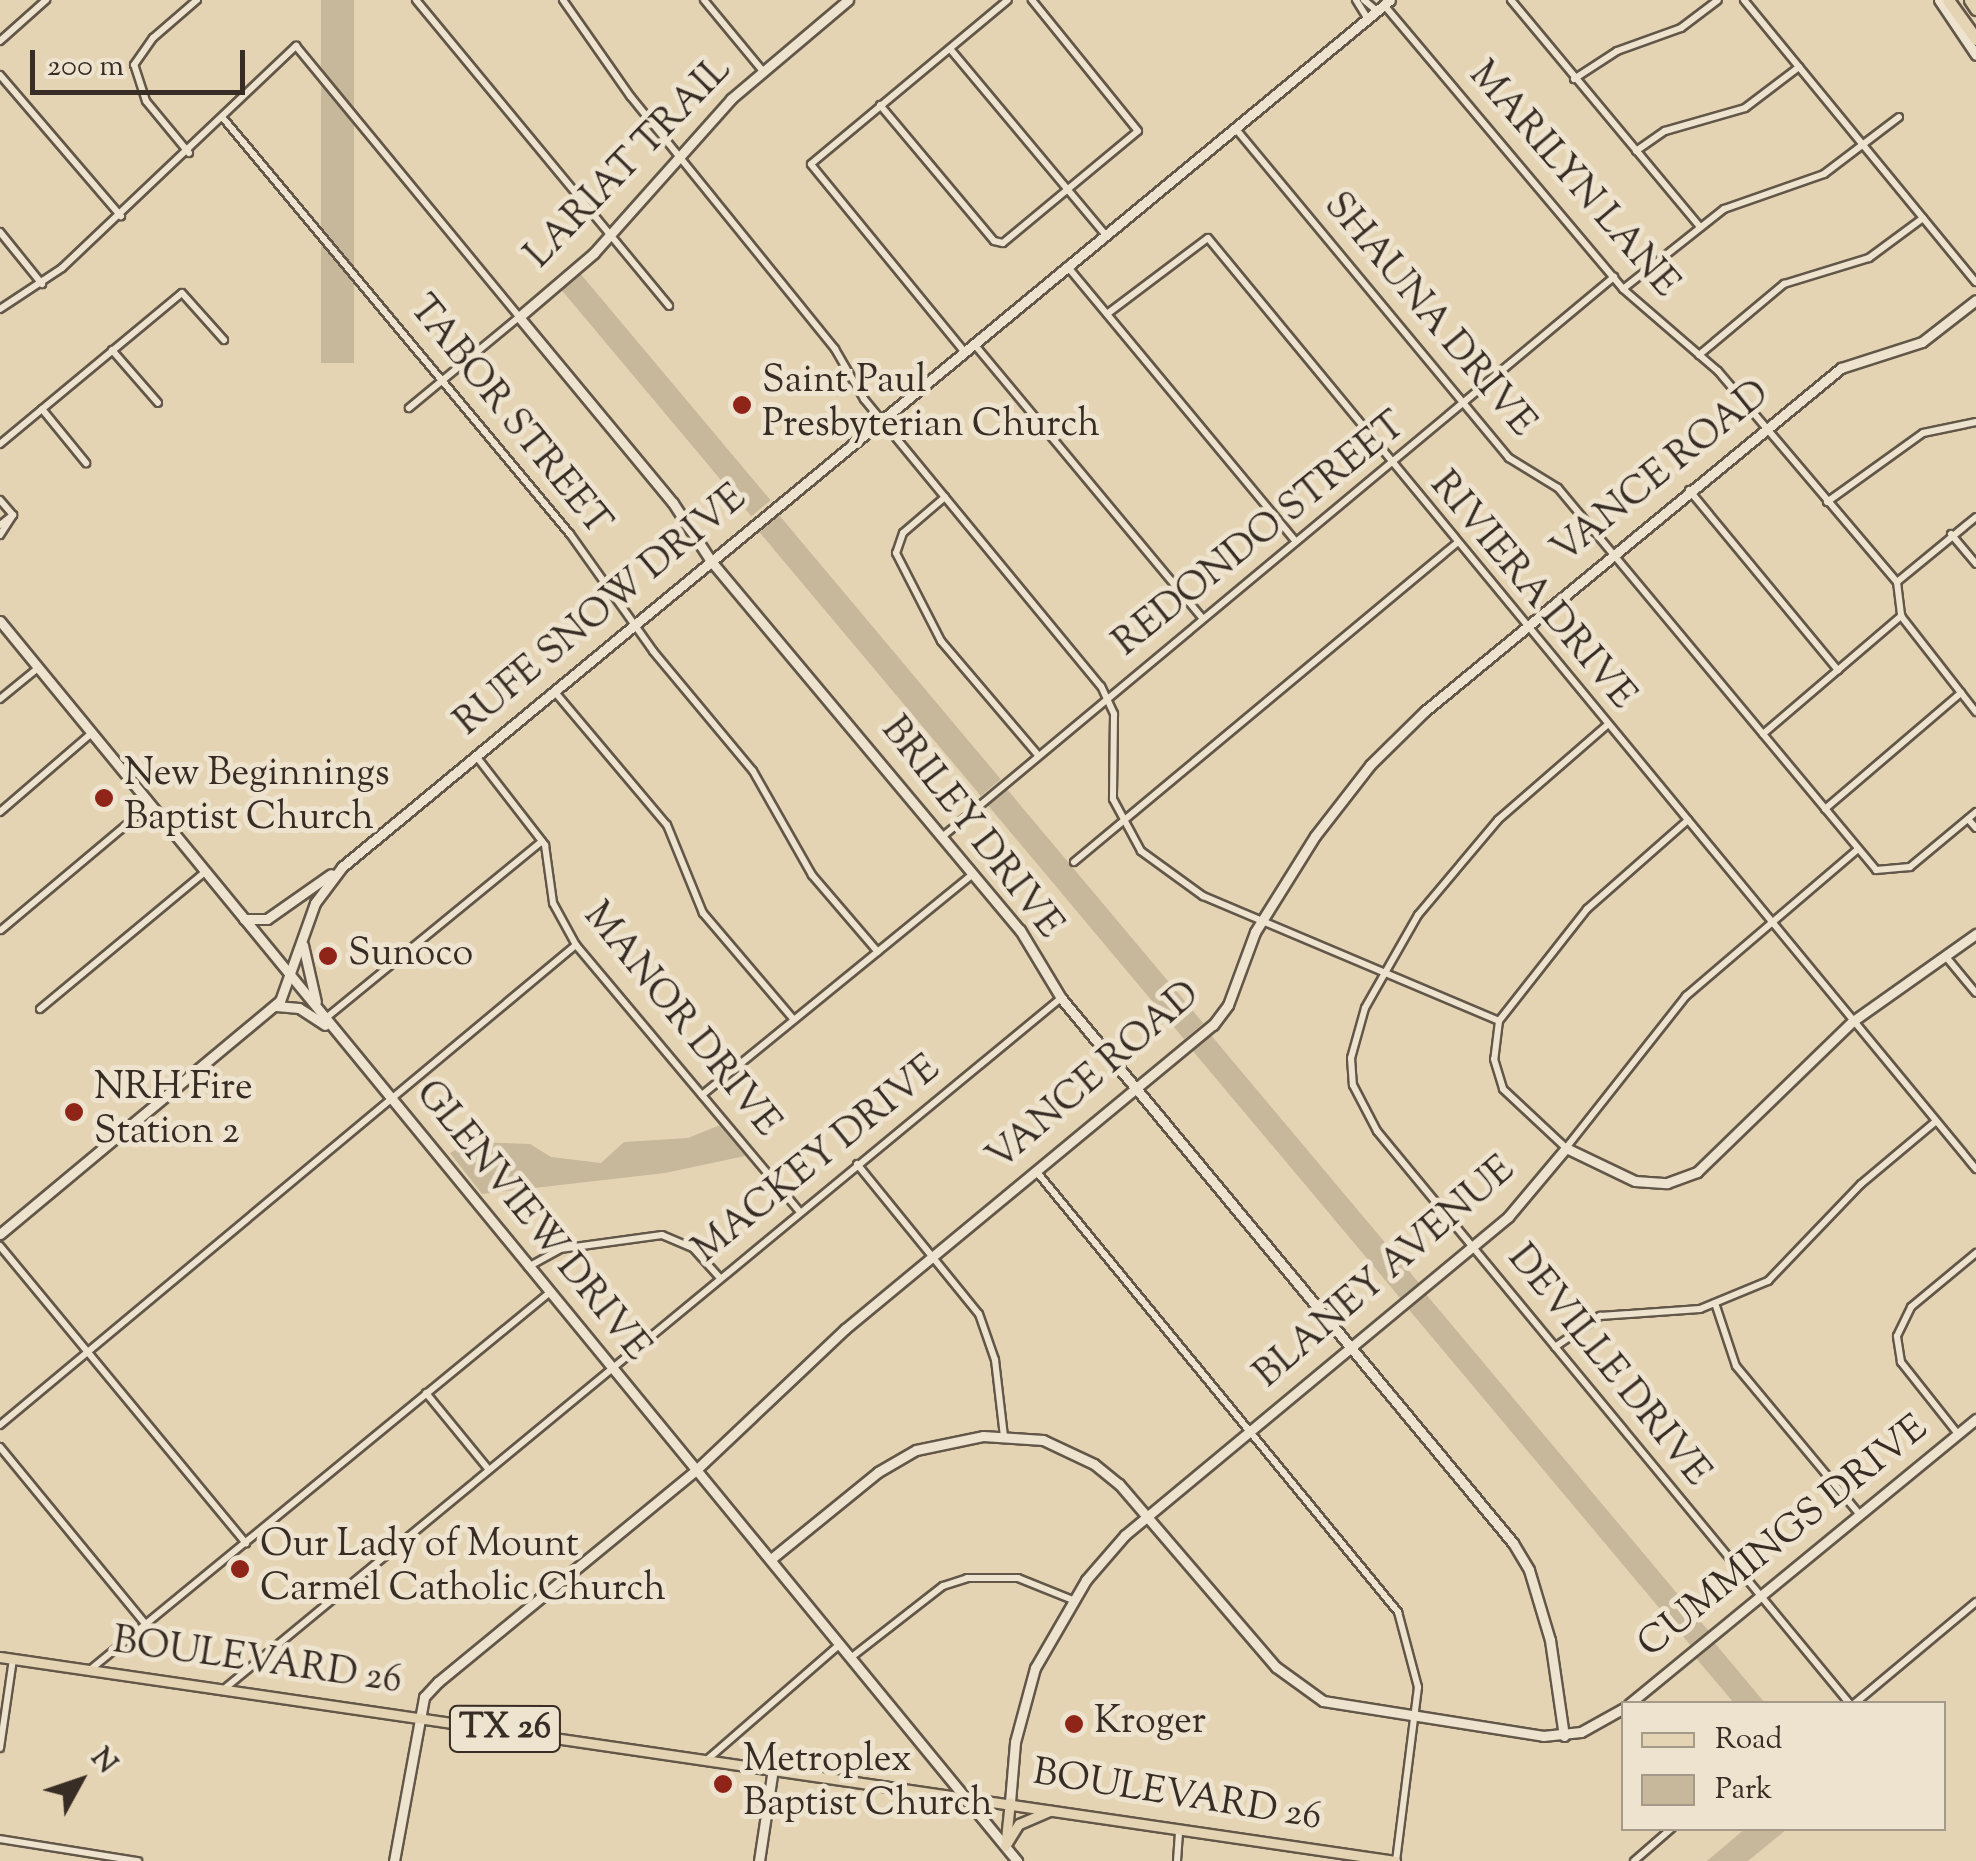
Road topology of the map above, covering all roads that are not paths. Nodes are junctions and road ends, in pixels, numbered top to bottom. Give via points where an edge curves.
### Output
1 (46, 0) edge
2 (197, 0) edge
3 (416, 0) edge
4 (564, 0) edge
5 (704, 0) edge
6 (1008, 0) edge
7 (1032, 0) edge
8 (1356, 0) edge
9 (1364, 0) edge
10 (1510, 0) edge
11 (1718, 0) edge
12 (1744, 0) edge
13 (1939, 0) edge
14 (1948, 0) edge
15 (1970, 0) edge
16 (845, 1) edge
17 (1380, 9) edge
18 (1976, 9) edge
19 (1976, 39) edge
20 (0, 41) edge
21 (951, 50) junction
22 (1976, 55) edge
23 (1799, 67) junction
24 (762, 70) junction
25 (0, 75) edge
26 (1574, 79) junction
27 (880, 104) junction
28 (1899, 117) dead end
29 (223, 118) junction
30 (1235, 128) junction
31 (1863, 145) junction
32 (1636, 151) junction
33 (189, 153) junction
34 (678, 157) junction
35 (1069, 191) junction
36 (120, 216) junction
37 (1923, 218) junction
38 (1700, 227) junction
39 (0, 232) edge
40 (1106, 234) junction
41 (610, 235) junction
42 (1066, 265) junction
43 (1614, 277) junction
44 (1976, 282) edge
45 (42, 284) junction
46 (1624, 289) junction
47 (1976, 300) edge
48 (669, 306) dead end
49 (0, 309) edge
50 (1107, 314) junction
51 (519, 318) junction
52 (224, 340) dead end
53 (973, 343) junction
54 (112, 350) junction
55 (964, 350) junction
56 (1699, 355) junction
57 (444, 379) junction
58 (158, 403) dead end
59 (1465, 403) junction
60 (409, 408) dead end
61 (42, 410) junction
62 (880, 420) junction
63 (1976, 422) edge
64 (1764, 427) junction
65 (0, 444) edge
66 (86, 463) dead end
67 (1389, 466) junction
68 (1688, 489) junction
69 (945, 497) junction
70 (0, 500) edge
71 (1826, 502) junction
72 (13, 515) junction
73 (1976, 518) edge
74 (0, 525) edge
75 (1952, 534) junction
76 (0, 536) edge
77 (1295, 541) junction
78 (1457, 543) junction
79 (1613, 552) junction
80 (711, 561) junction
81 (1976, 564) edge
82 (1897, 582) junction
83 (1901, 616) junction
84 (1202, 618) junction
85 (0, 620) edge
86 (634, 626) junction
87 (1526, 626) junction
88 (38, 667) junction
89 (1838, 670) junction
90 (554, 690) junction
91 (1961, 693) junction
92 (1108, 697) junction
93 (0, 699) edge
94 (1976, 712) edge
95 (1606, 726) junction
96 (92, 733) junction
97 (1763, 734) junction
98 (1038, 755) junction
99 (476, 756) junction
100 (150, 805) junction
101 (1825, 809) junction
102 (0, 812) edge
103 (1976, 812) edge
104 (1120, 819) junction
105 (1968, 819) junction
106 (1688, 820) junction
107 (1976, 828) edge
108 (942, 836) junction
109 (542, 840) junction
110 (1858, 849) junction
111 (1074, 862) dead end
112 (342, 867) junction
113 (206, 872) junction
114 (973, 874) junction
115 (244, 919) junction
116 (1261, 921) junction
117 (1772, 924) junction
118 (1, 930) edge
119 (1976, 934) edge
120 (302, 943) junction
121 (576, 944) junction
122 (878, 952) junction
123 (1947, 958) junction
124 (1382, 972) junction
125 (292, 978) junction
126 (1976, 993) edge
127 (1061, 998) junction
128 (273, 1007) junction
129 (40, 1009) dead end
130 (318, 1010) junction
131 (326, 1019) junction
132 (794, 1020) junction
133 (1500, 1021) junction
134 (1854, 1021) junction
135 (338, 1035) junction
136 (1137, 1088) junction
137 (702, 1095) junction
138 (391, 1100) junction
139 (1936, 1121) junction
140 (1566, 1148) junction
141 (857, 1164) junction
142 (1976, 1170) edge
143 (1036, 1171) junction
144 (799, 1211) junction
145 (0, 1234) edge
146 (0, 1246) edge
147 (1472, 1246) junction
148 (1976, 1253) edge
149 (934, 1256) junction
150 (528, 1268) junction
151 (719, 1277) junction
152 (549, 1293) junction
153 (1714, 1303) junction
154 (1352, 1346) junction
155 (1555, 1346) junction
156 (88, 1351) junction
157 (612, 1368) junction
158 (426, 1393) junction
159 (1976, 1419) edge
160 (0, 1425) edge
161 (1252, 1429) junction
162 (1958, 1434) junction
163 (1004, 1436) junction
164 (0, 1447) edge
165 (489, 1470) junction
166 (696, 1470) junction
167 (1860, 1514) junction
168 (1148, 1515) junction
169 (246, 1543) junction
170 (771, 1559) junction
171 (1761, 1597) junction
172 (1073, 1600) junction
173 (1976, 1602) edge
174 (146, 1624) junction
175 (842, 1643) junction
176 (853, 1656) junction
177 (0, 1657) edge
178 (13, 1658) junction
179 (90, 1670) junction
180 (224, 1689) junction
181 (1632, 1701) edge
182 (1849, 1701) edge
183 (1856, 1701) edge
184 (1621, 1708) edge
185 (419, 1717) junction
186 (1416, 1720) junction
187 (1564, 1736) junction
188 (0, 1748) edge
189 (709, 1758) junction
190 (773, 1768) junction
191 (966, 1796) junction
192 (1010, 1802) junction
193 (1050, 1811) junction
194 (1179, 1828) junction
195 (1669, 1831) edge
196 (0, 1839) edge
197 (1004, 1846) junction
198 (138, 1861) edge
199 (394, 1861) edge
200 (759, 1861) edge
201 (1017, 1861) edge
202 (1177, 1861) edge
203 (1395, 1861) edge
204 (1634, 1861) edge

1 - 20 street
2 - 33 street via 153,38 134,65 146,100
3 - 41 street
4 - 34 street
5 - 24 street
6 - 21 street
7 - 35 street via 1137,135
8 - 17 street
9 - 17 street
10 - 26 street
11 - 26 street via 1681,28 1617,52
12 - 23 street
13 - 22 street
14 - 19 highway
15 - 18 highway
16 - 24 street, LARIAT TRAIL
17 - 30 street, RUFE SNOW DRIVE
17 - 43 street, MARILYN LANE
21 - 27 street
21 - 35 street
23 - 31 street
23 - 32 street via 1744,108 1674,127
24 - 34 street, LARIAT TRAIL
25 - 36 street
26 - 32 street
27 - 35 street via 999,244
27 - 55 street via 811,164
28 - 31 street
29 - 33 street
29 - 51 street, BRILEY DRIVE via 291,48
29 - 57 street, TABOR STREET
30 - 40 street, RUFE SNOW DRIVE
30 - 59 street, SHAUNA DRIVE
31 - 37 street
31 - 38 street via 1824,174 1724,209
32 - 38 street
33 - 36 street
34 - 41 street, LARIAT TRAIL
34 - 62 street via 835,348
35 - 40 street
36 - 45 street
37 - 44 street
37 - 56 street via 1869,258 1784,284
38 - 46 street
39 - 45 street
40 - 42 street, RUFE SNOW DRIVE
41 - 48 street
41 - 51 street, LARIAT TRAIL
42 - 50 street
42 - 53 street, RUFE SNOW DRIVE
43 - 46 street, MARILYN LANE
43 - 59 street, REDONDO STREET
45 - 49 street
46 - 56 street, MARILYN LANE
47 - 64 street, VANCE ROAD via 1922,342 1841,368
50 - 67 street, RIVIERA DRIVE via 1208,238
50 - 77 street
51 - 57 street, LARIAT TRAIL
51 - 80 street, BRILEY DRIVE via 673,503
52 - 54 street via 182,293
53 - 55 street, RUFE SNOW DRIVE
53 - 84 street
54 - 58 street
54 - 61 street
55 - 62 street, RUFE SNOW DRIVE
56 - 64 street, MARILYN LANE
57 - 60 street, LARIAT TRAIL
57 - 86 street, TABOR STREET via 570,534
59 - 67 street, REDONDO STREET
59 - 79 street, SHAUNA DRIVE via 1509,458 1558,488
61 - 65 street
61 - 66 street
62 - 69 street
62 - 80 street, RUFE SNOW DRIVE
63 - 71 street via 1923,433
64 - 68 street, VANCE ROAD
64 - 71 street, MARILYN LANE
67 - 77 street, REDONDO STREET
67 - 78 street, RIVIERA DRIVE
68 - 79 street, VANCE ROAD
68 - 89 street
69 - 92 street
69 - 98 street via 903,533 896,553 941,642
70 - 72 street
71 - 82 street, MARILYN LANE
72 - 74 street
72 - 76 street
73 - 75 street
75 - 81 street
75 - 82 street
77 - 84 street, REDONDO STREET
78 - 87 street, RIVIERA DRIVE
78 - 104 street
79 - 87 street, VANCE ROAD
79 - 97 street, SHAUNA DRIVE
80 - 86 street, RUFE SNOW DRIVE
80 - 108 street, BRILEY DRIVE
82 - 83 street
83 - 89 street
83 - 91 street
84 - 92 street, REDONDO STREET
85 - 88 street, GLENVIEW DRIVE
86 - 90 street, RUFE SNOW DRIVE
86 - 122 street, TABOR STREET via 753,771 812,875
87 - 95 street, RIVIERA DRIVE
87 - 116 street, VANCE ROAD via 1370,765
88 - 93 street
88 - 96 street, GLENVIEW DRIVE
89 - 97 street
90 - 99 street, RUFE SNOW DRIVE
90 - 132 street via 667,825 703,913
91 - 94 street
91 - 101 street
92 - 98 street, REDONDO STREET
92 - 104 street
95 - 106 street, RIVIERA DRIVE
95 - 124 street, DEVILLE DRIVE via 1479,840
96 - 100 street, GLENVIEW DRIVE
96 - 102 street
97 - 101 street, SHAUNA DRIVE
98 - 108 street, REDONDO STREET
99 - 109 street, MANOR DRIVE
99 - 112 street, RUFE SNOW DRIVE
100 - 113 street, GLENVIEW DRIVE
100 - 118 street
101 - 110 street, SHAUNA DRIVE
103 - 105 street
104 - 111 street
104 - 116 street via 1167,875
105 - 107 street
105 - 110 street via 1910,866 1876,870
106 - 117 street, RIVIERA DRIVE
106 - 133 street via 1578,918
108 - 114 street, BRILEY DRIVE
109 - 121 street, MANOR DRIVE via 553,902
109 - 131 street
110 - 117 street, BLANEY AVENUE
112 - 115 street via 266,918
112 - 120 street, RUFE SNOW DRIVE via 315,902
113 - 115 street, GLENVIEW DRIVE
113 - 129 street
114 - 122 street
114 - 127 street, BRILEY DRIVE via 1020,930
115 - 125 street, GLENVIEW DRIVE
116 - 124 street
116 - 136 street, VANCE ROAD via 1222,1015
117 - 134 street, RIVIERA DRIVE
117 - 140 street, BLANEY AVENUE via 1663,1022
119 - 123 street
120 - 125 street, RUFE SNOW DRIVE
120 - 130 street
121 - 137 street, MANOR DRIVE
121 - 138 street
122 - 132 street
123 - 126 street
123 - 134 street
124 - 133 street
124 - 147 street, DEVILLE DRIVE via 1355,1040 1353,1086 1377,1131
125 - 128 street, RUFE SNOW DRIVE
125 - 130 street, GLENVIEW DRIVE
127 - 136 street, BRILEY DRIVE
127 - 141 street, MACKEY DRIVE
128 - 135 street via 299,1008
128 - 145 street, RUFE SNOW DRIVE
130 - 131 street, GLENVIEW DRIVE
131 - 135 street, GLENVIEW DRIVE
132 - 137 street
133 - 140 street via 1494,1059 1502,1089
134 - 139 street, RIVIERA DRIVE
134 - 140 street via 1697,1172 1667,1183 1635,1181
135 - 138 street, GLENVIEW DRIVE
136 - 143 street, VANCE ROAD
136 - 154 street, BRILEY DRIVE
137 - 144 street, MANOR DRIVE
138 - 150 street, GLENVIEW DRIVE
138 - 156 street
139 - 142 street, RIVIERA DRIVE
139 - 153 street via 1861,1184 1768,1281
140 - 147 street, BLANEY AVENUE via 1525,1200
141 - 144 street, MACKEY DRIVE
141 - 149 street
143 - 149 street, VANCE ROAD
143 - 161 street
144 - 151 street, MACKEY DRIVE
146 - 156 street
147 - 154 street, BLANEY AVENUE
147 - 155 street, DEVILLE DRIVE
148 - 162 street via 1912,1307 1896,1336 1901,1362
149 - 163 street via 986,1331
149 - 166 street, VANCE ROAD via 809,1360
150 - 151 street via 560,1249 662,1235 693,1248
150 - 152 street, GLENVIEW DRIVE
151 - 157 street, MACKEY DRIVE
152 - 157 street, GLENVIEW DRIVE
152 - 158 street
153 - 155 street via 1671,1314 1600,1316
153 - 167 street via 1736,1366
154 - 161 street, BLANEY AVENUE
154 - 187 street, BRILEY DRIVE via 1522,1556 1550,1640
155 - 171 street, DEVILLE DRIVE
156 - 160 street
156 - 169 street
157 - 165 street, MACKEY DRIVE
157 - 166 street, GLENVIEW DRIVE
158 - 165 street
158 - 169 street
159 - 162 street, CUMMINGS DRIVE
161 - 168 street, BLANEY AVENUE
161 - 186 street via 1398,1612 1414,1658
162 - 167 street, CUMMINGS DRIVE
163 - 168 street via 1068,1449 1119,1484
163 - 170 street via 960,1438 898,1459
164 - 174 street
165 - 180 street, MACKEY DRIVE
166 - 170 street, GLENVIEW DRIVE
166 - 185 street, VANCE ROAD via 438,1682
167 - 171 street, CUMMINGS DRIVE
168 - 172 street, BLANEY AVENUE via 1100,1561
168 - 186 street via 1297,1686 1332,1705
169 - 174 street
170 - 175 street, GLENVIEW DRIVE
171 - 181 street, CUMMINGS DRIVE
171 - 182 street, DEVILLE DRIVE
172 - 176 street via 1018,1578 967,1578 943,1586
172 - 192 street, BLANEY AVENUE via 1031,1679 1015,1742
173 - 183 street
174 - 179 street
175 - 176 street, GLENVIEW DRIVE
175 - 189 street
176 - 191 street, GLENVIEW DRIVE
177 - 178 main road, BOULEVARD 26 / TX 26
178 - 179 main road, BOULEVARD 26 / TX 26
178 - 188 street
179 - 180 main road, BOULEVARD 26 / TX 26
180 - 185 main road, BOULEVARD 26 / TX 26
184 - 187 street, CUMMINGS DRIVE
185 - 189 main road, BOULEVARD 26 / TX 26
185 - 199 street, VANCE ROAD
186 - 187 street
186 - 203 street
189 - 190 main road, BOULEVARD 26 / TX 26
190 - 191 main road, BOULEVARD 26 / TX 26
190 - 200 street
191 - 192 main road, BOULEVARD 26 / TX 26
191 - 197 street, GLENVIEW DRIVE
192 - 193 main road, BOULEVARD 26 / TX 26
192 - 197 main road
193 - 194 main road, BOULEVARD 26 / TX 26
193 - 197 main road via 1018,1824
194 - 202 street
194 - 203 main road, BOULEVARD 26 / TX 26
195 - 204 street
196 - 198 street
197 - 201 street, GLENVIEW DRIVE

